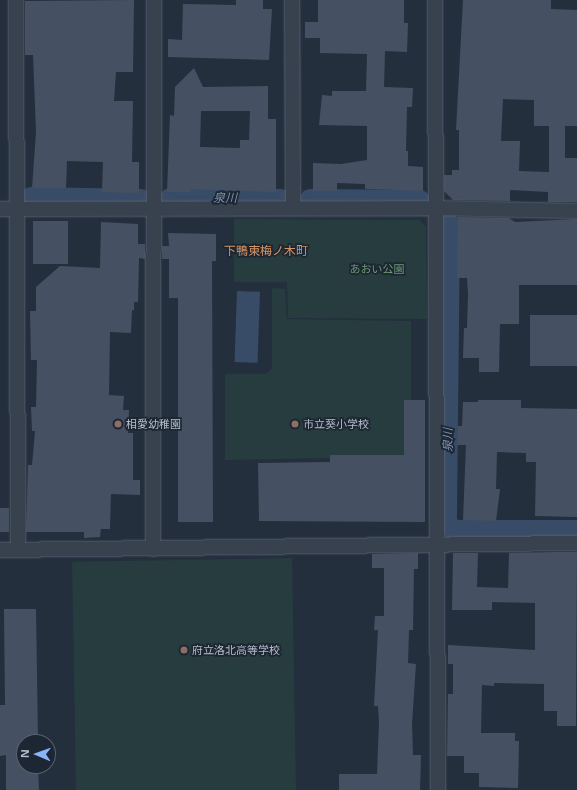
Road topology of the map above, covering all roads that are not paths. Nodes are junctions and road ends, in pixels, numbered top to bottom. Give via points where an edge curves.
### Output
1 (16, 0) edge
2 (154, 0) edge
3 (292, 0) edge
4 (435, 0) edge
5 (294, 208) junction
6 (436, 208) junction
7 (0, 209) edge
8 (15, 209) junction
9 (153, 209) junction
10 (577, 211) edge
11 (577, 543) edge
12 (438, 545) junction
13 (153, 549) junction
14 (0, 550) edge
15 (18, 550) junction
16 (438, 790) edge

1 - 8 street
2 - 9 street
3 - 5 street
4 - 6 street
5 - 6 street
5 - 9 street
6 - 10 street
6 - 12 street
7 - 8 street
8 - 9 street
8 - 15 street
9 - 13 street
11 - 12 street
12 - 13 street
12 - 16 street
13 - 15 street
14 - 15 street

